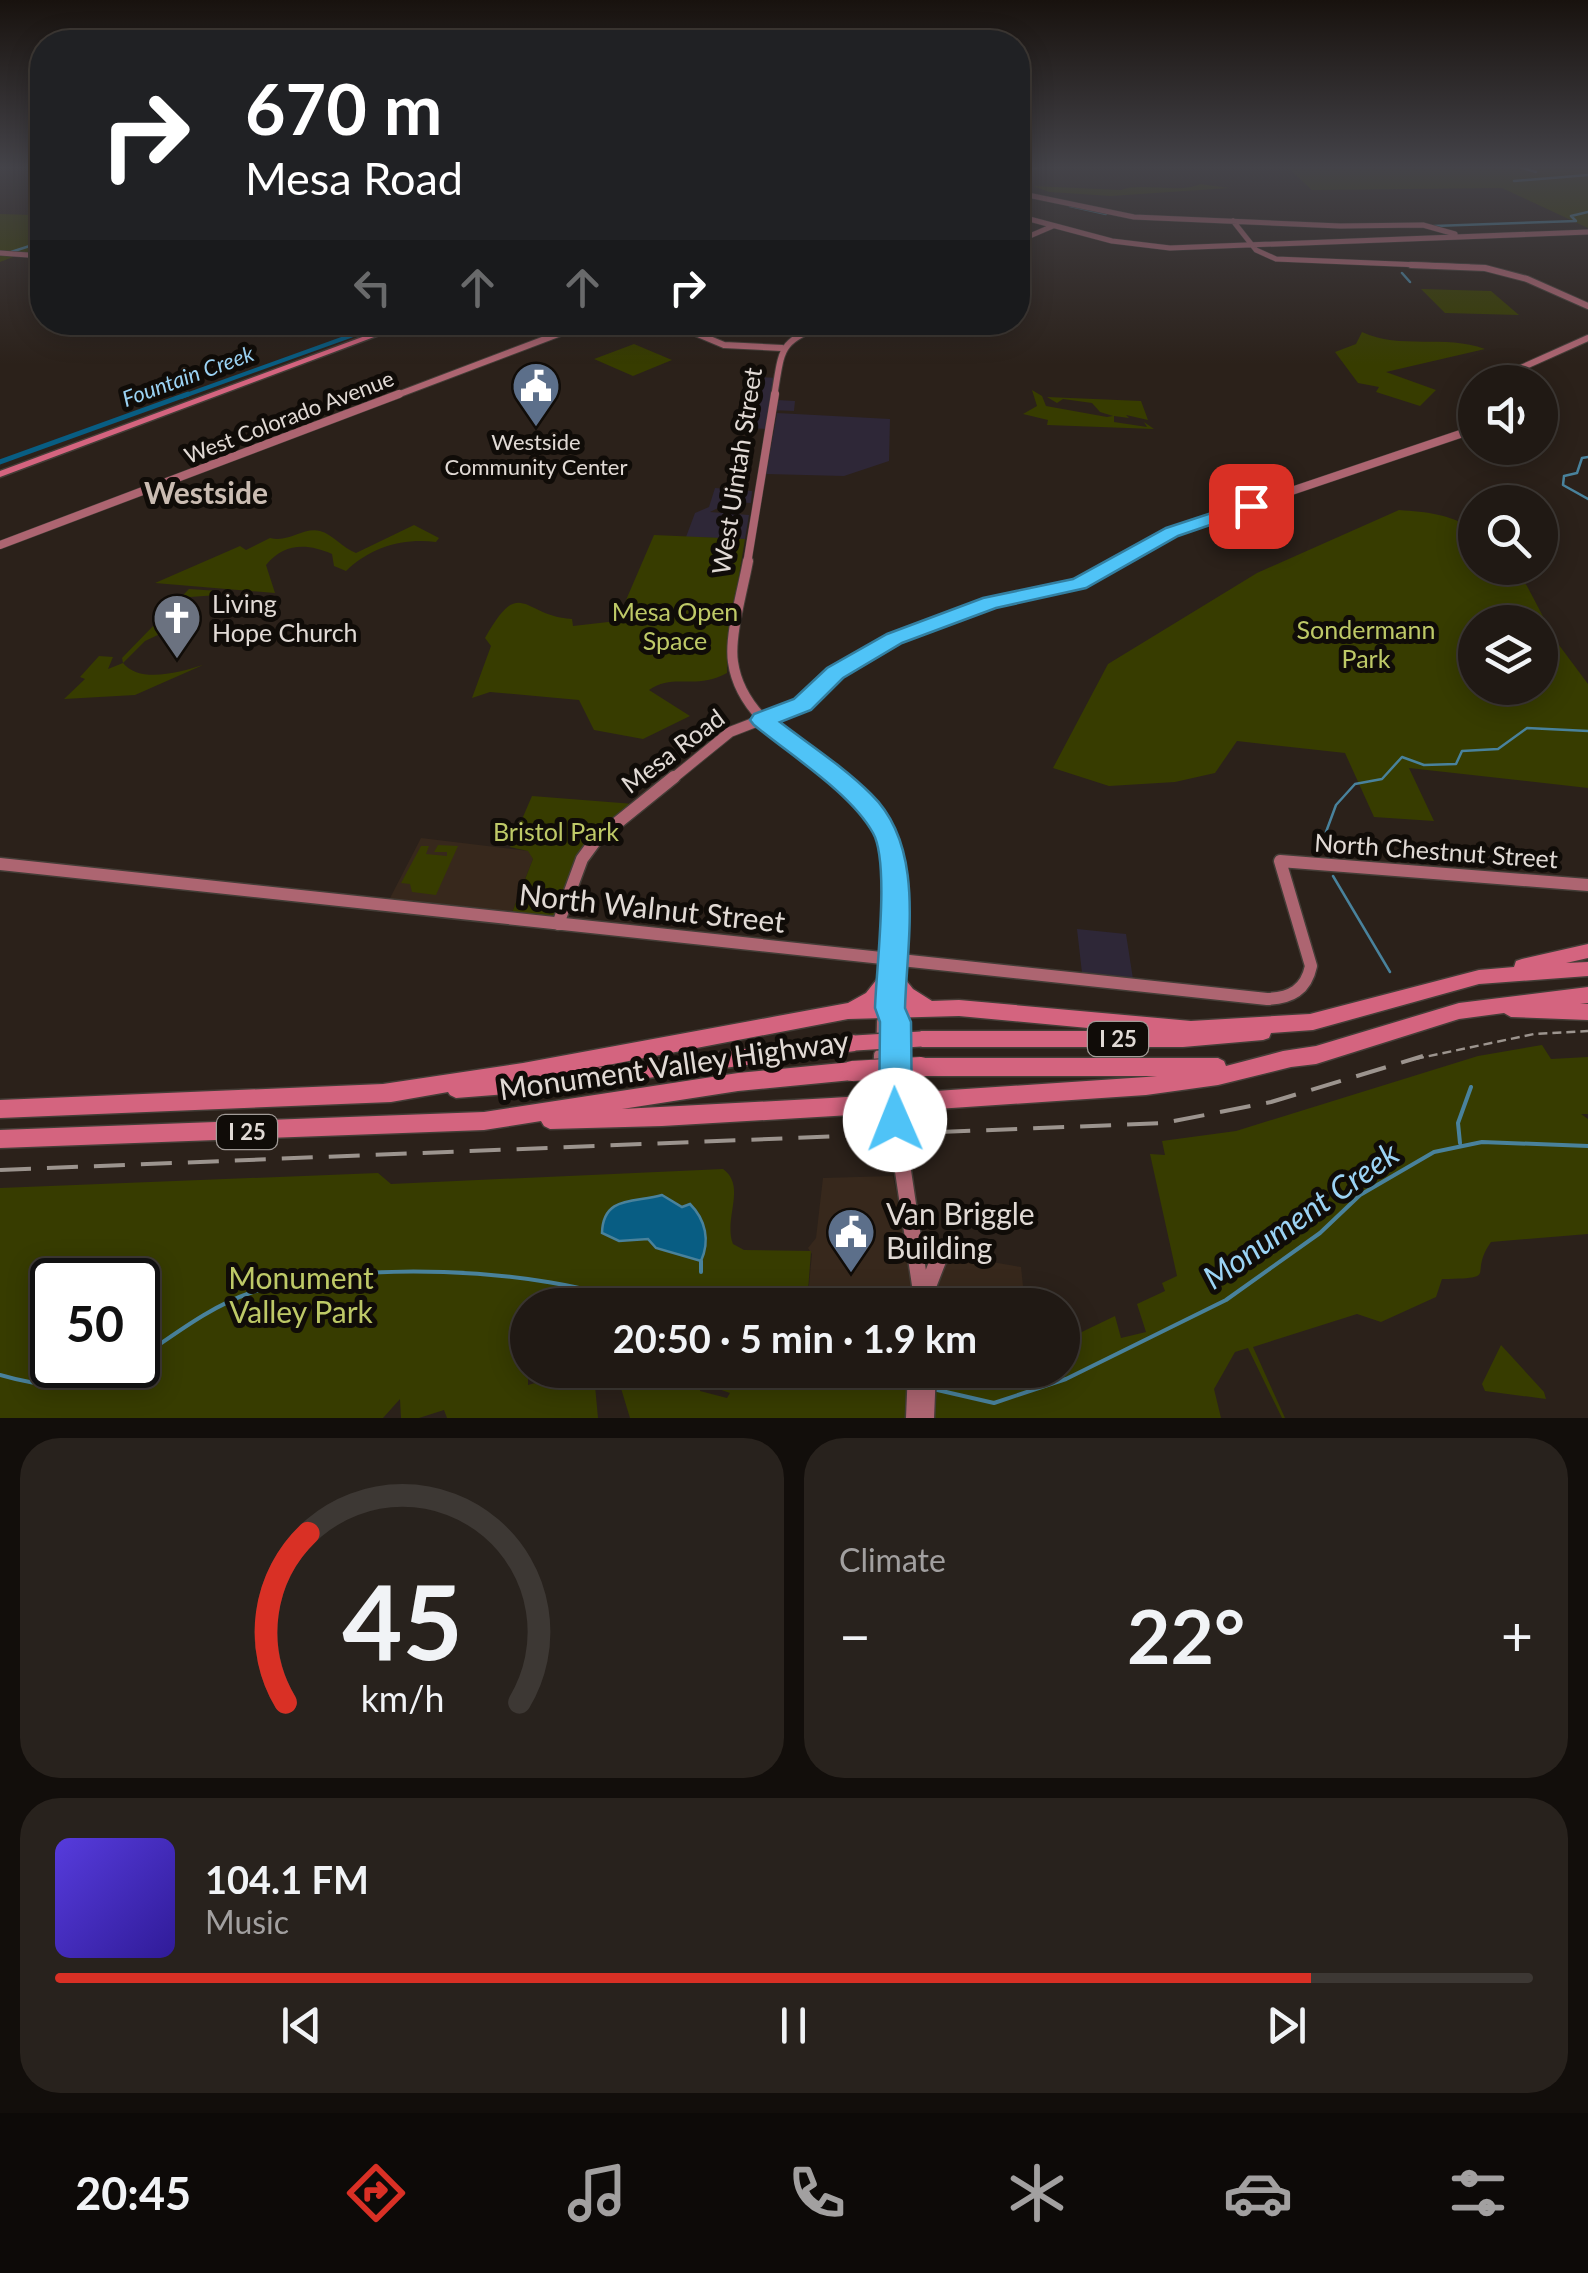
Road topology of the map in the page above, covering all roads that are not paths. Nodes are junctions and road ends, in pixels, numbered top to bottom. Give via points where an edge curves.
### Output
1 (1083, 232) edge
2 (1243, 232) edge
3 (1447, 232) edge
4 (1584, 232) edge
5 (1466, 238) junction
6 (1250, 242) junction
7 (4, 254) edge
8 (30, 255) edge
9 (1588, 306) edge
10 (374, 335) edge
11 (375, 335) edge
12 (556, 335) edge
13 (700, 335) edge
14 (799, 335) edge
15 (1588, 338) edge
16 (782, 348) junction
17 (1526, 365) edge
18 (1458, 435) edge
19 (0, 472) edge
20 (0, 545) edge
21 (762, 720) junction
22 (0, 864) edge
23 (1588, 885) edge
24 (558, 924) junction
25 (1588, 952) edge
26 (891, 966) junction
27 (1588, 969) edge
28 (1479, 978) junction
29 (1298, 992) joint
30 (1588, 994) edge
31 (932, 1007) junction
32 (890, 1008) junction
33 (848, 1011) junction
34 (1459, 1011) junction
35 (1588, 1012) edge
36 (1313, 1022) junction
37 (1288, 1060) junction
38 (384, 1093) junction
39 (922, 1101) junction
40 (887, 1103) junction
41 (852, 1106) junction
42 (0, 1109) edge
43 (484, 1121) junction
44 (891, 1129) junction
45 (3, 1140) edge
46 (952, 1250) dead end
47 (921, 1288) edge
48 (929, 1288) edge
49 (915, 1388) edge
50 (927, 1388) edge
51 (914, 1418) edge
52 (926, 1418) edge

1 - 6 main road via 1148,246
2 - 6 main road
3 - 5 main road
4 - 5 main road
5 - 6 main road
6 - 9 main road via 1266,256 1291,261 1490,269
7 - 8 main road
10 - 19 highway
11 - 19 highway
12 - 20 main road, West Colorado Avenue
13 - 16 main road via 726,346
14 - 16 main road, West Uintah Street
15 - 17 main road
16 - 21 main road, West Uintah Street via 732,656 740,691
18 - 21 main road, Mesa Road via 1182,528 1079,584 990,603 902,635 835,673 802,704
21 - 24 main road, Mesa Road via 719,740 596,840
21 - 26 main road, West Uintah Street via 863,801 884,828 894,865
22 - 24 main road, North Walnut Street
23 - 29 main road, North Chestnut Street via 1280,861 1310,958 1308,982
24 - 26 main road, North Walnut Street
25 - 28 highway
26 - 29 main road, North Walnut Street via 1268,999
26 - 31 highway via 907,994
26 - 32 main road, West Uintah Street
26 - 33 highway via 872,998
27 - 28 highway, Monument Valley Highway / I 25
28 - 36 highway, Monument Valley Highway / I 25
30 - 34 highway, Monument Valley Highway / I 25
31 - 32 highway
31 - 36 highway via 1164,1028
32 - 33 highway
32 - 40 main road, West Uintah Street via 895,1022
33 - 38 highway
34 - 35 highway
34 - 37 highway, Monument Valley Highway / I 25
36 - 38 highway, Monument Valley Highway / I 25, bridge via 1217,1038 856,1043 533,1084
37 - 39 highway via 1246,1072 1141,1084
37 - 43 highway, Monument Valley Highway / I 25, bridge via 1193,1068 852,1070
38 - 42 highway, Monument Valley Highway / I 25
39 - 40 highway
39 - 44 highway
40 - 41 highway
40 - 44 main road, West Uintah Street
41 - 43 highway
41 - 44 highway
43 - 45 highway, Monument Valley Highway / I 25
44 - 47 main road, West Uintah Street
46 - 48 main road via 939,1258
49 - 51 main road
50 - 52 main road

